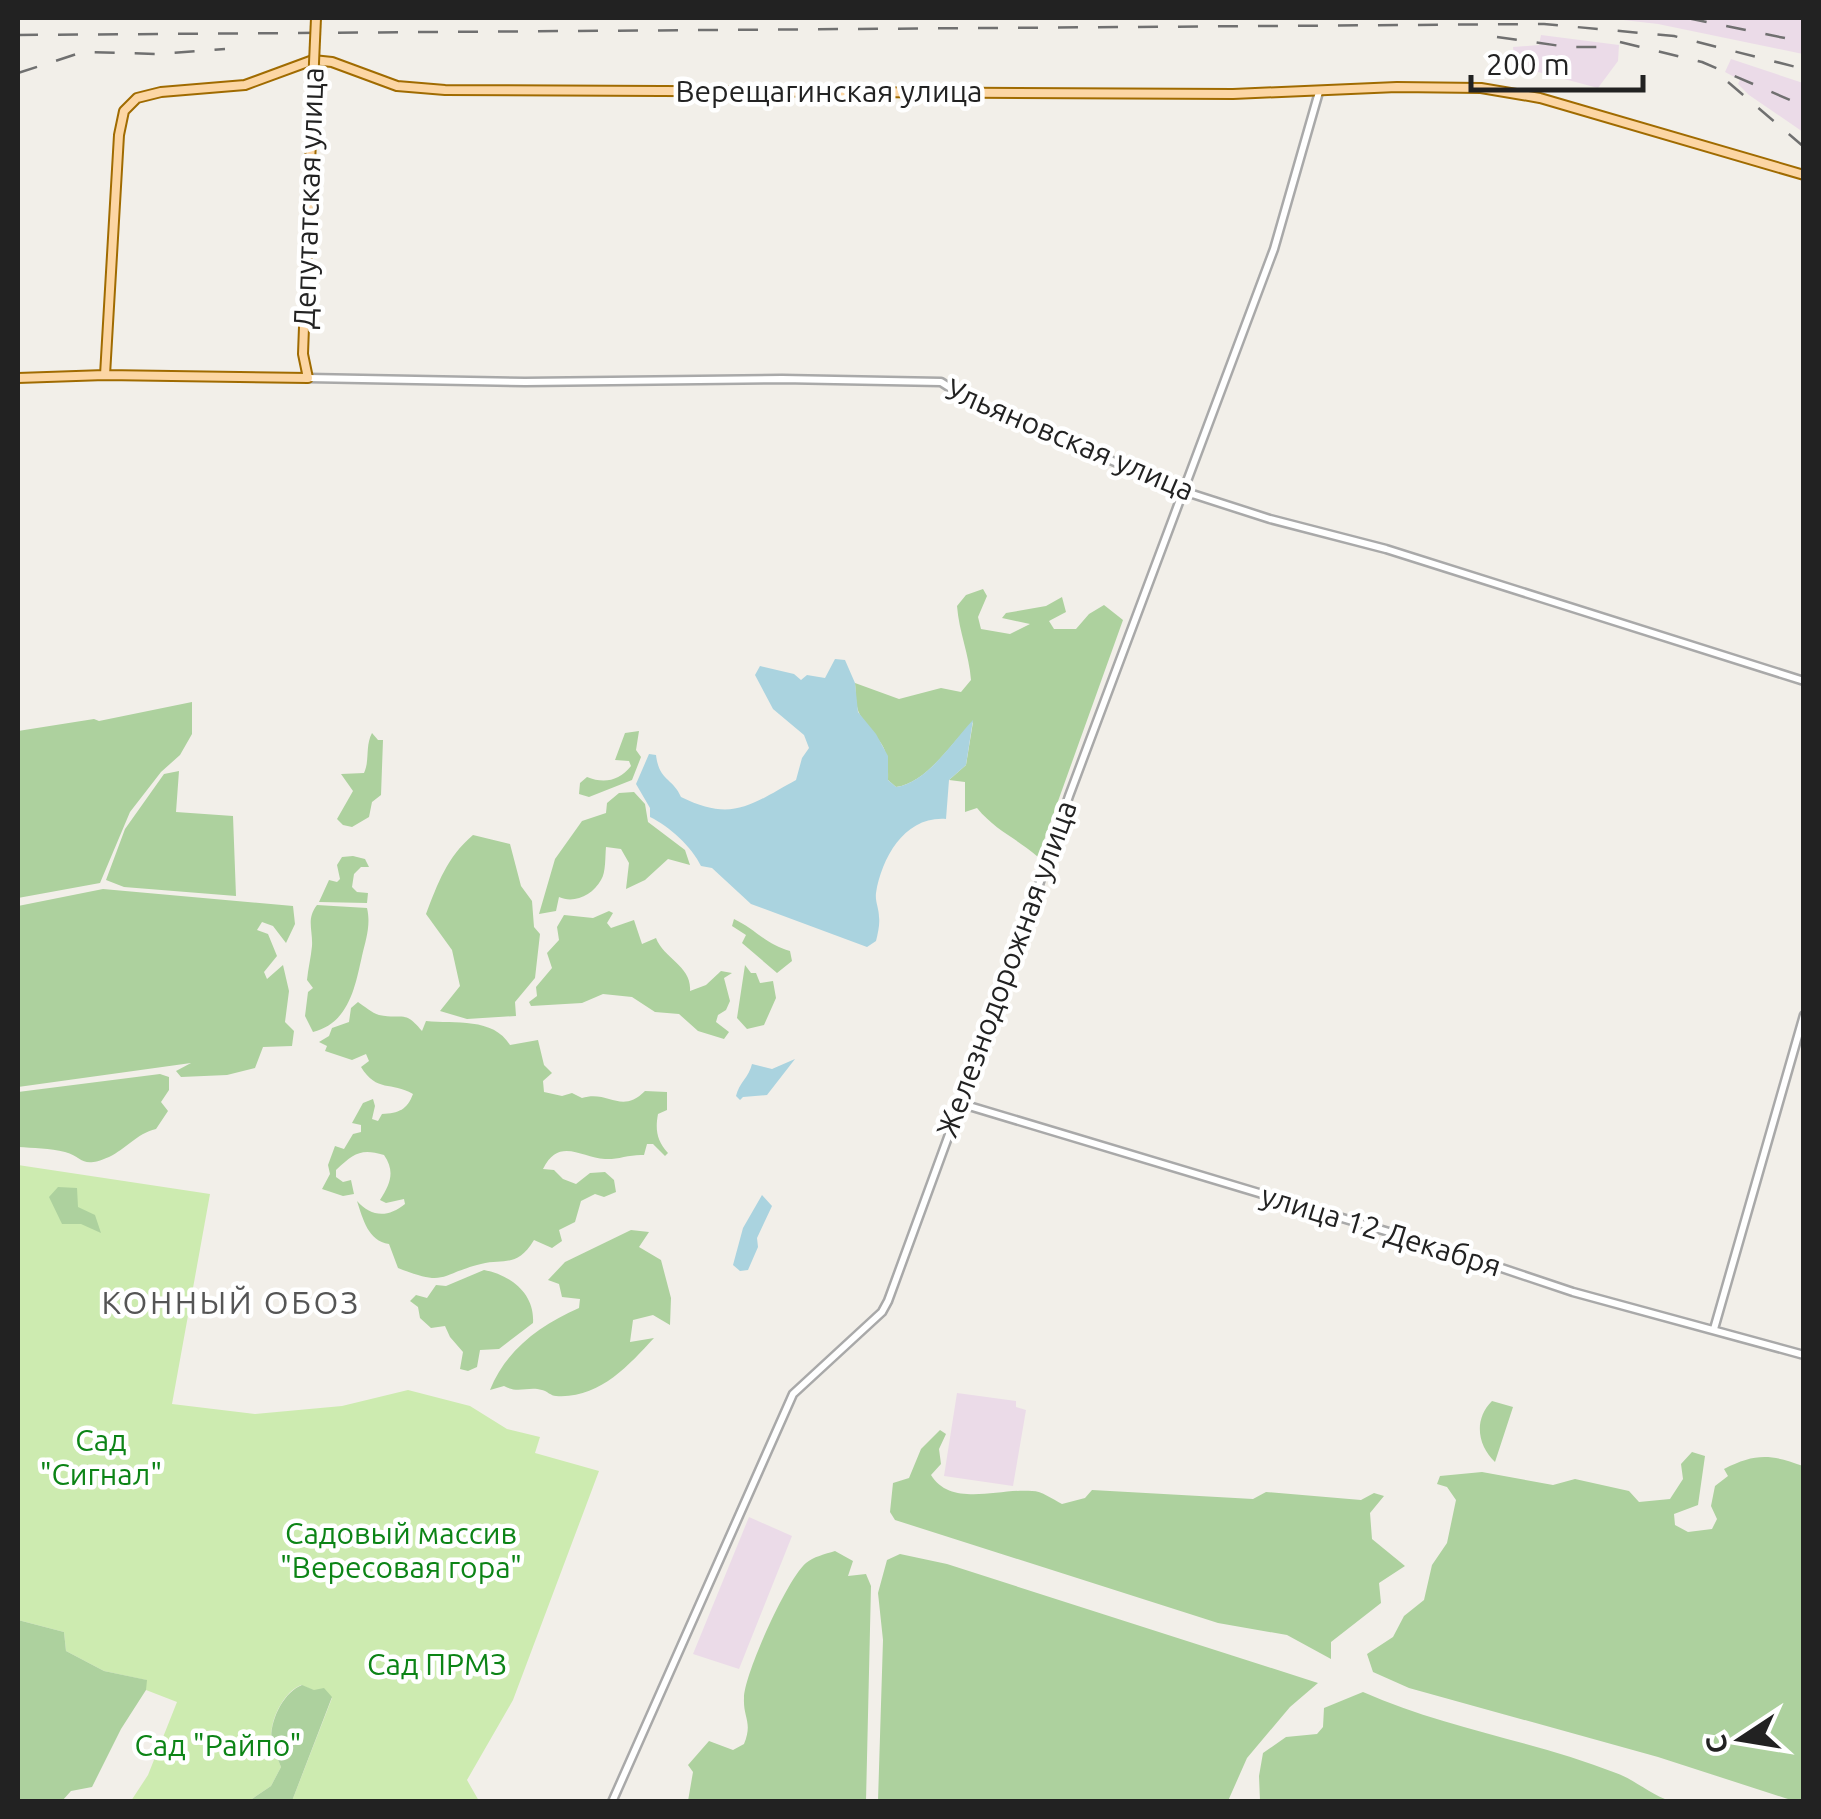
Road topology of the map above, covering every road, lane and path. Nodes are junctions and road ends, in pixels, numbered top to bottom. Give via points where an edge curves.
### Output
1 (316, 18) edge
2 (1319, 92) junction
3 (1804, 175) edge
4 (105, 375) junction
5 (18, 378) edge
6 (308, 378) junction
7 (1183, 491) junction
8 (1804, 681) edge
9 (1804, 1014) edge
10 (959, 1104) junction
11 (1714, 1329) junction
12 (1804, 1356) edge
13 (612, 1802) edge

1 - 6 main road, Депутатская улица, bridge via 303,354
2 - 3 main road, Верещагинская улица via 1510,92
2 - 4 main road, Верещагинская улица via 428,90 321,60 245,85 146,94 128,104 121,121
2 - 7 street, Железнодорожная улица via 1274,250
4 - 5 main road
4 - 6 main road
6 - 7 street, Ульяновская улица via 941,382 971,401
7 - 8 street, Ульяновская улица
7 - 10 street, Железнодорожная улица
9 - 11 street
10 - 11 street, улица 12 Декабря
10 - 13 street, Железнодорожная улица via 888,1301 792,1394
11 - 12 street, улица 12 Декабря

